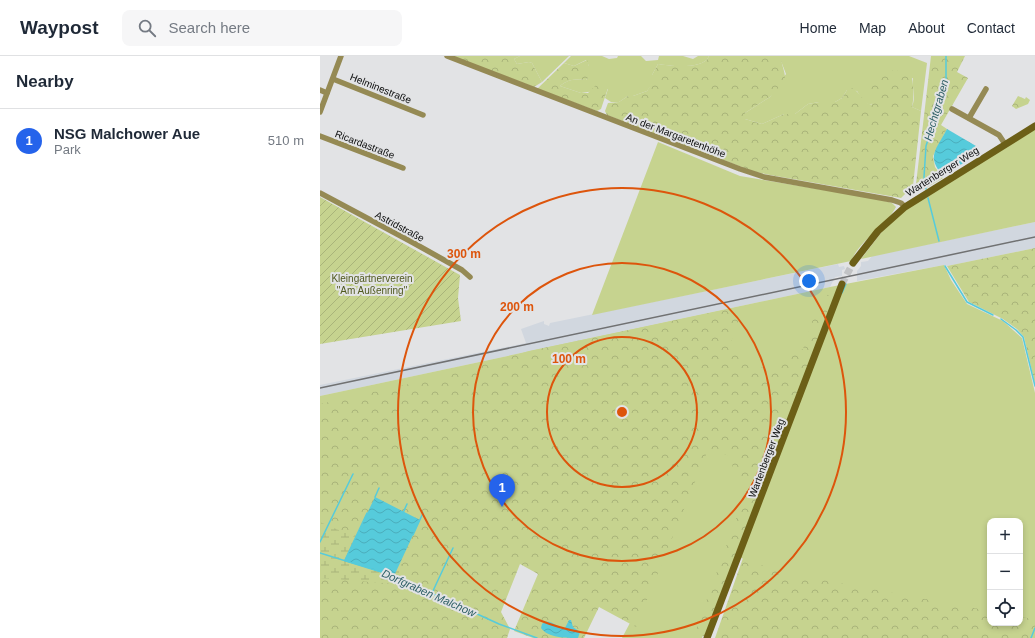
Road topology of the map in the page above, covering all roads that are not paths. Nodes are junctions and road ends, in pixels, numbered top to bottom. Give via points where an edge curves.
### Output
1 (341, 56) edge
2 (447, 56) edge
3 (333, 79) junction
4 (986, 88) dead end
5 (320, 90) edge
6 (327, 93) junction
7 (952, 109) dead end
8 (320, 112) edge
9 (423, 115) dead end
10 (969, 118) junction
11 (1035, 126) edge
12 (320, 136) edge
13 (1006, 144) junction
14 (402, 168) dead end
15 (320, 193) edge
16 (905, 207) junction
17 (853, 263) tunnel mouth
18 (470, 278) dead end
19 (842, 284) tunnel mouth
20 (708, 638) edge

1 - 3 street
2 - 16 street, An der Margaretenhöhe via 740,170 764,177 892,200 902,203
3 - 6 street
3 - 9 street, Helminestraße
4 - 10 street
5 - 6 street
6 - 8 street
7 - 10 street
10 - 13 street via 1000,135
11 - 13 main road, Wartenberger Weg
12 - 14 street, Ricardastraße
13 - 16 main road, Wartenberger Weg
15 - 18 street, Astridstraße via 462,270
16 - 17 main road, Wartenberger Weg via 878,231
19 - 20 main road, Wartenberger Weg

